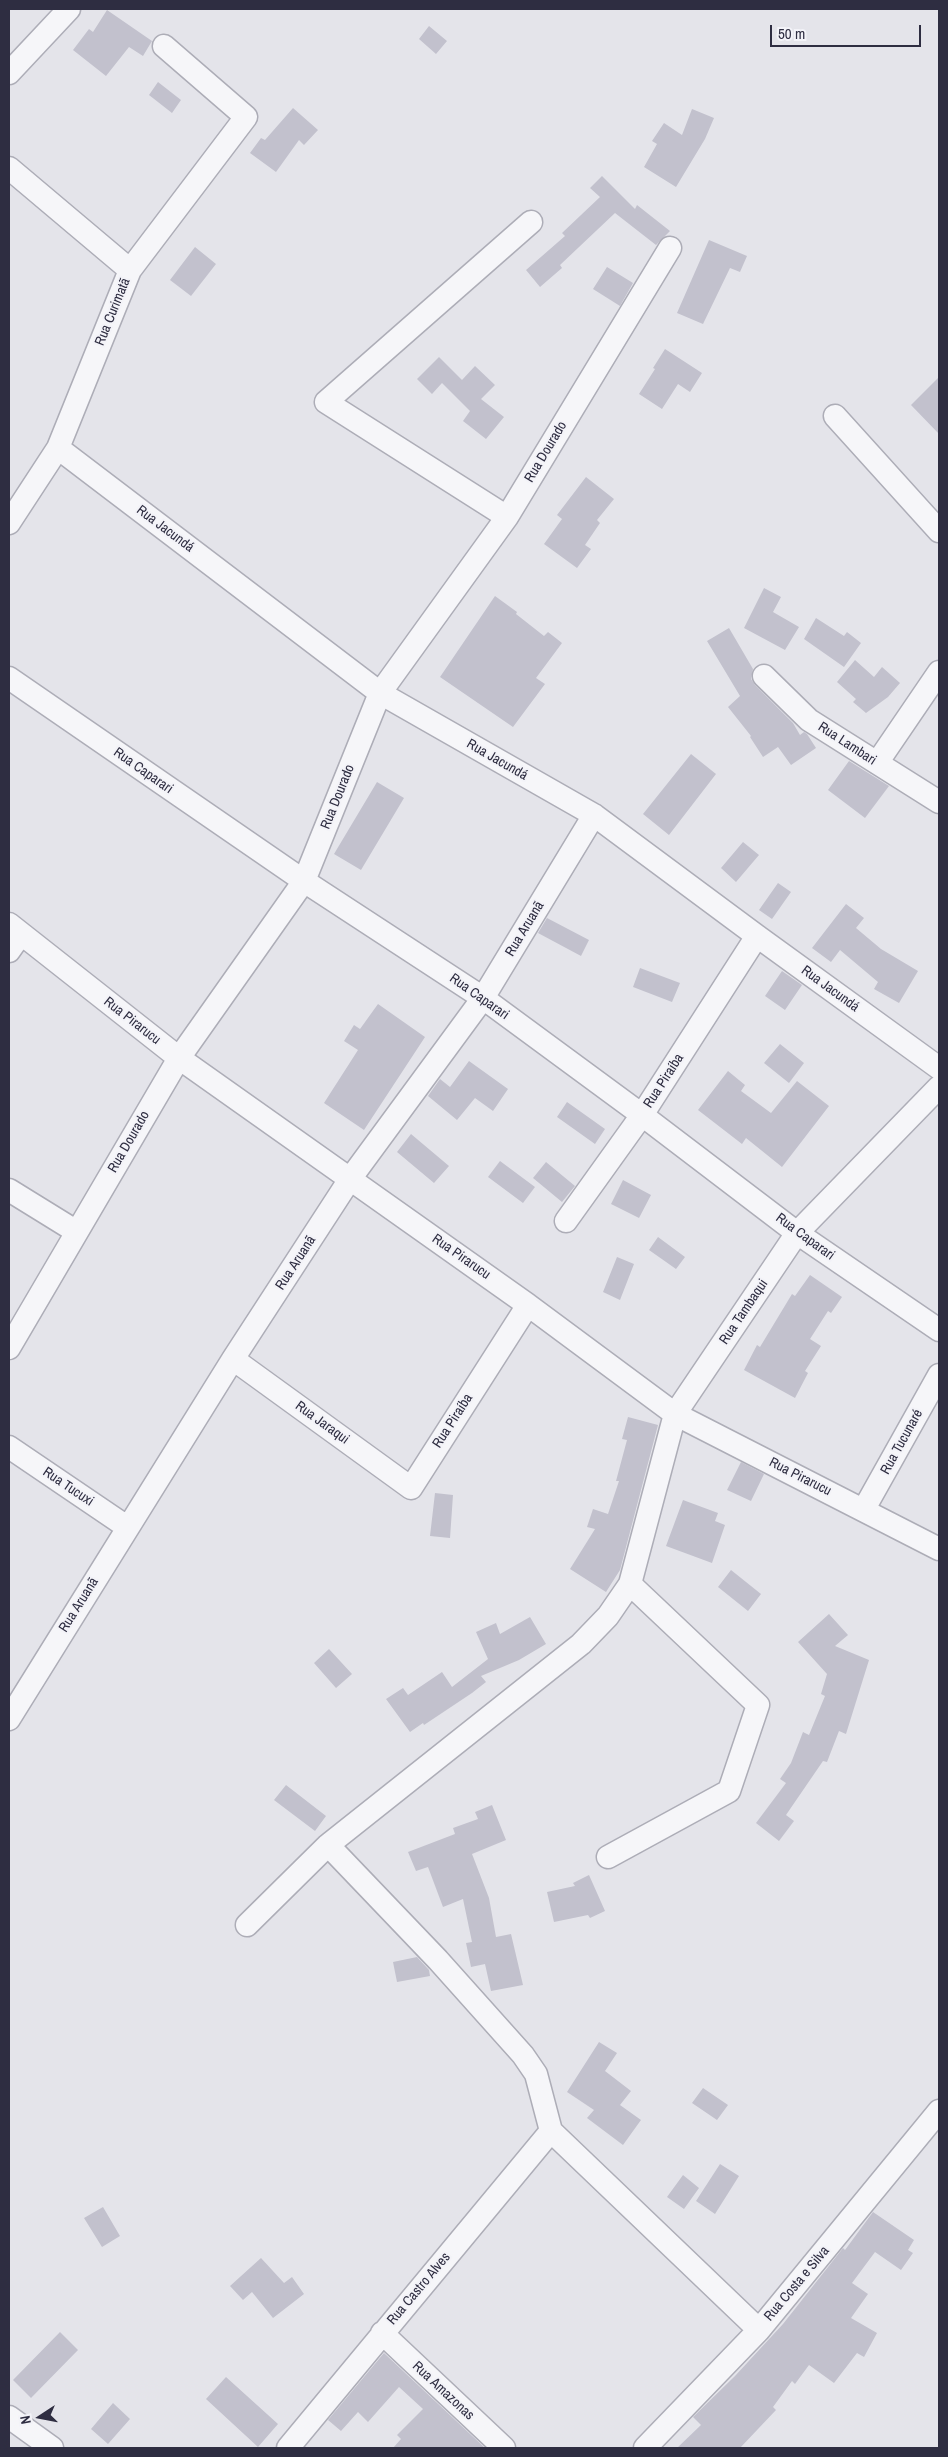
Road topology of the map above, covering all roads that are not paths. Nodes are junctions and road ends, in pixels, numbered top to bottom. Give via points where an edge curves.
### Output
1 (69, 9) edge
2 (164, 46) dead end
3 (9, 74) edge
4 (9, 168) edge
5 (531, 222) dead end
6 (670, 248) dead end
7 (130, 270) junction
8 (835, 416) dead end
9 (58, 448) junction
10 (507, 517) junction
11 (9, 523) edge
12 (939, 531) edge
13 (939, 672) edge
14 (764, 676) dead end
15 (9, 678) edge
16 (380, 693) junction
17 (877, 763) junction
18 (939, 802) edge
19 (594, 815) junction
20 (304, 881) junction
21 (13, 936) edge
22 (757, 936) junction
23 (482, 998) junction
24 (179, 1058) junction
25 (939, 1068) edge
26 (939, 1087) edge
27 (642, 1115) junction
28 (350, 1179) junction
29 (9, 1190) edge
30 (566, 1221) dead end
31 (77, 1232) junction
32 (797, 1233) junction
33 (528, 1304) junction
34 (939, 1330) edge
35 (9, 1348) edge
36 (233, 1359) junction
37 (939, 1375) edge
38 (676, 1414) junction
39 (9, 1447) edge
40 (411, 1488) joint
41 (864, 1509) junction
42 (127, 1527) junction
43 (939, 1549) edge
44 (630, 1584) junction
45 (9, 1719) edge
46 (328, 1846) junction
47 (608, 1857) dead end
48 (247, 1925) dead end
49 (939, 2111) edge
50 (552, 2131) junction
51 (759, 2330) junction
52 (382, 2333) junction
53 (9, 2417) edge
54 (52, 2448) edge
55 (288, 2448) edge
56 (504, 2448) edge
57 (645, 2448) edge

1 - 3 street
2 - 7 street, Rua Curimatã via 246,117
4 - 7 street
5 - 10 street via 326,402
6 - 10 street, Rua Dourado
7 - 9 street, Rua Curimatã
8 - 12 street
9 - 11 street, Rua Curimatã
9 - 16 street, Rua Jacundá
10 - 16 street, Rua Dourado
13 - 17 street
14 - 17 street, Rua Lambari via 809,720
15 - 20 street, Rua Caparari
16 - 19 street, Rua Jacundá
16 - 20 street, Rua Dourado
17 - 18 street, Rua Lambari
19 - 22 street, Rua Jacundá
19 - 23 street, Rua Aruanã
20 - 23 street, Rua Caparari
20 - 24 street, Rua Dourado
21 - 24 street, Rua Pirarucu
22 - 25 street, Rua Jacundá
22 - 27 street, Rua Piraíba
23 - 27 street, Rua Caparari
23 - 28 street, Rua Aruanã
24 - 28 street, Rua Pirarucu
24 - 31 street, Rua Dourado
26 - 32 street, Rua Tambaqui
27 - 30 street, Rua Piraíba
27 - 32 street, Rua Caparari
28 - 33 street, Rua Pirarucu
28 - 36 street, Rua Aruanã
29 - 31 street
31 - 35 street, Rua Dourado
32 - 34 street, Rua Caparari
32 - 38 street, Rua Tambaqui
33 - 38 street, Rua Pirarucu
33 - 40 street, Rua Piraíba
36 - 40 street, Rua Jaraqui
36 - 42 street, Rua Aruanã
37 - 41 street, Rua Tucunaré
38 - 41 street, Rua Pirarucu
38 - 44 street, Rua Tambaqui
39 - 42 street, Rua Tucuxi
41 - 43 street, Rua Pirarucu
42 - 45 street, Rua Aruanã
44 - 46 street, Rua Tambaqui via 608,1616 581,1644
44 - 47 street via 758,1705 729,1791
46 - 48 street, Rua Tambaqui
46 - 50 street via 438,1960 523,2055 536,2074
49 - 51 street, Rua Costa e Silva
50 - 51 street
50 - 52 street, Rua Castro Alves
51 - 57 street, Rua Costa e Silva
52 - 55 street, Rua Castro Alves
52 - 56 street, Rua Amazonas
53 - 54 street

